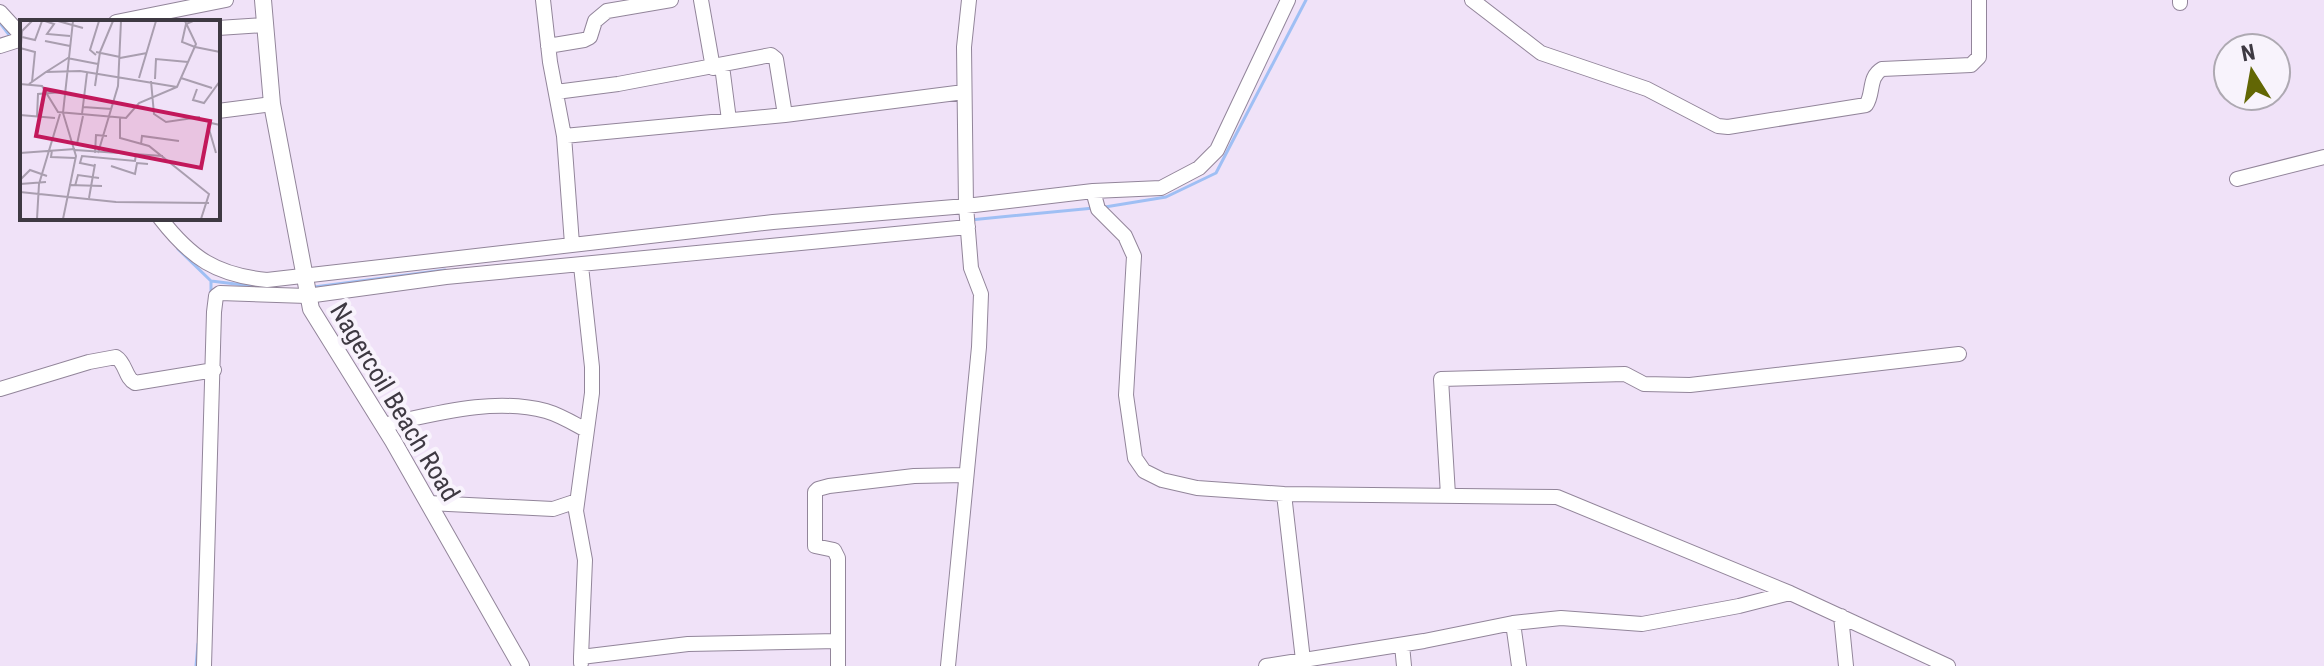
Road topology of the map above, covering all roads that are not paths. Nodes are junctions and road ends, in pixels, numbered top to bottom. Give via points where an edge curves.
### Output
1 (226, 0) edge
2 (263, 0) edge
3 (543, 0) edge
4 (671, 0) edge
5 (701, 0) edge
6 (969, 0) edge
7 (1288, 0) edge
8 (1472, 0) edge
9 (1979, 0) edge
10 (0, 12) edge
11 (186, 15) edge
12 (136, 20) edge
13 (265, 25) junction
14 (220, 28) edge
15 (15, 41) edge
16 (548, 46) junction
17 (717, 67) junction
18 (556, 92) junction
19 (964, 92) junction
20 (272, 104) junction
21 (220, 111) edge
22 (785, 115) junction
23 (729, 120) junction
24 (564, 136) junction
25 (2324, 157) edge
26 (2237, 179) dead end
27 (1095, 200) junction
28 (967, 217) junction
29 (162, 220) edge
30 (572, 244) junction
31 (581, 266) junction
32 (303, 277) junction
33 (307, 296) junction
34 (1959, 354) dead end
35 (210, 371) junction
36 (0, 389) edge
37 (383, 425) junction
38 (586, 430) junction
39 (966, 475) junction
40 (1284, 494) junction
41 (1448, 495) junction
42 (577, 501) junction
43 (428, 503) junction
44 (1790, 593) junction
45 (1841, 616) junction
46 (1513, 623) junction
47 (838, 641) junction
48 (1402, 645) junction
49 (1303, 660) junction
50 (581, 662) edge
51 (204, 666) edge
52 (521, 666) edge
53 (838, 666) edge
54 (948, 666) edge
55 (1266, 666) edge
56 (1404, 666) edge
57 (1519, 666) edge
58 (1846, 666) edge
59 (1948, 666) edge

1 - 11 street
2 - 13 main road, Nagercoil Beach Road
3 - 16 street
4 - 16 street via 607,11 595,21 590,37
5 - 17 street
6 - 19 street
7 - 27 street via 1217,150 1199,168 1161,188
8 - 9 street via 1541,53 1647,89 1728,127 1866,105 1881,69 1971,65 1979,57
10 - 15 street
11 - 12 street
13 - 14 street
13 - 20 main road, Nagercoil Beach Road
16 - 18 street
17 - 18 street
17 - 22 street via 774,56
17 - 23 street
18 - 24 street
19 - 22 street
19 - 28 street
20 - 21 street
20 - 32 main road, Nagercoil Beach Road
22 - 23 street
23 - 24 street
24 - 30 street
25 - 26 street
27 - 28 street
27 - 40 street via 1125,236 1134,256 1126,395 1135,458 1144,471 1162,480
28 - 30 street via 773,222
28 - 31 street
28 - 39 street via 971,268 981,294
29 - 32 street via 179,241 227,274 267,280
30 - 32 street
31 - 33 street
31 - 38 street via 592,367
32 - 33 main road, Nagercoil Beach Road
33 - 35 street via 216,296
33 - 37 main road, Nagercoil Beach Road
34 - 41 street via 1690,385 1644,384 1625,374 1441,379
35 - 36 street via 135,383 116,357
35 - 51 street
37 - 38 street via 452,410 504,407 545,411
37 - 43 main road, Nagercoil Beach Road
38 - 42 street
39 - 47 street via 818,489 813,540 815,546 834,550 838,558
39 - 54 street
40 - 41 street
40 - 49 street
41 - 44 street via 1557,497
42 - 43 street via 553,509
42 - 50 street via 585,560
43 - 52 main road, Nagercoil Beach Road
44 - 45 street
44 - 46 street via 1642,624 1578,617
45 - 58 street
45 - 59 street
46 - 48 street
46 - 57 street
47 - 50 street via 688,644
47 - 53 street
48 - 49 street
48 - 56 street
49 - 55 street

